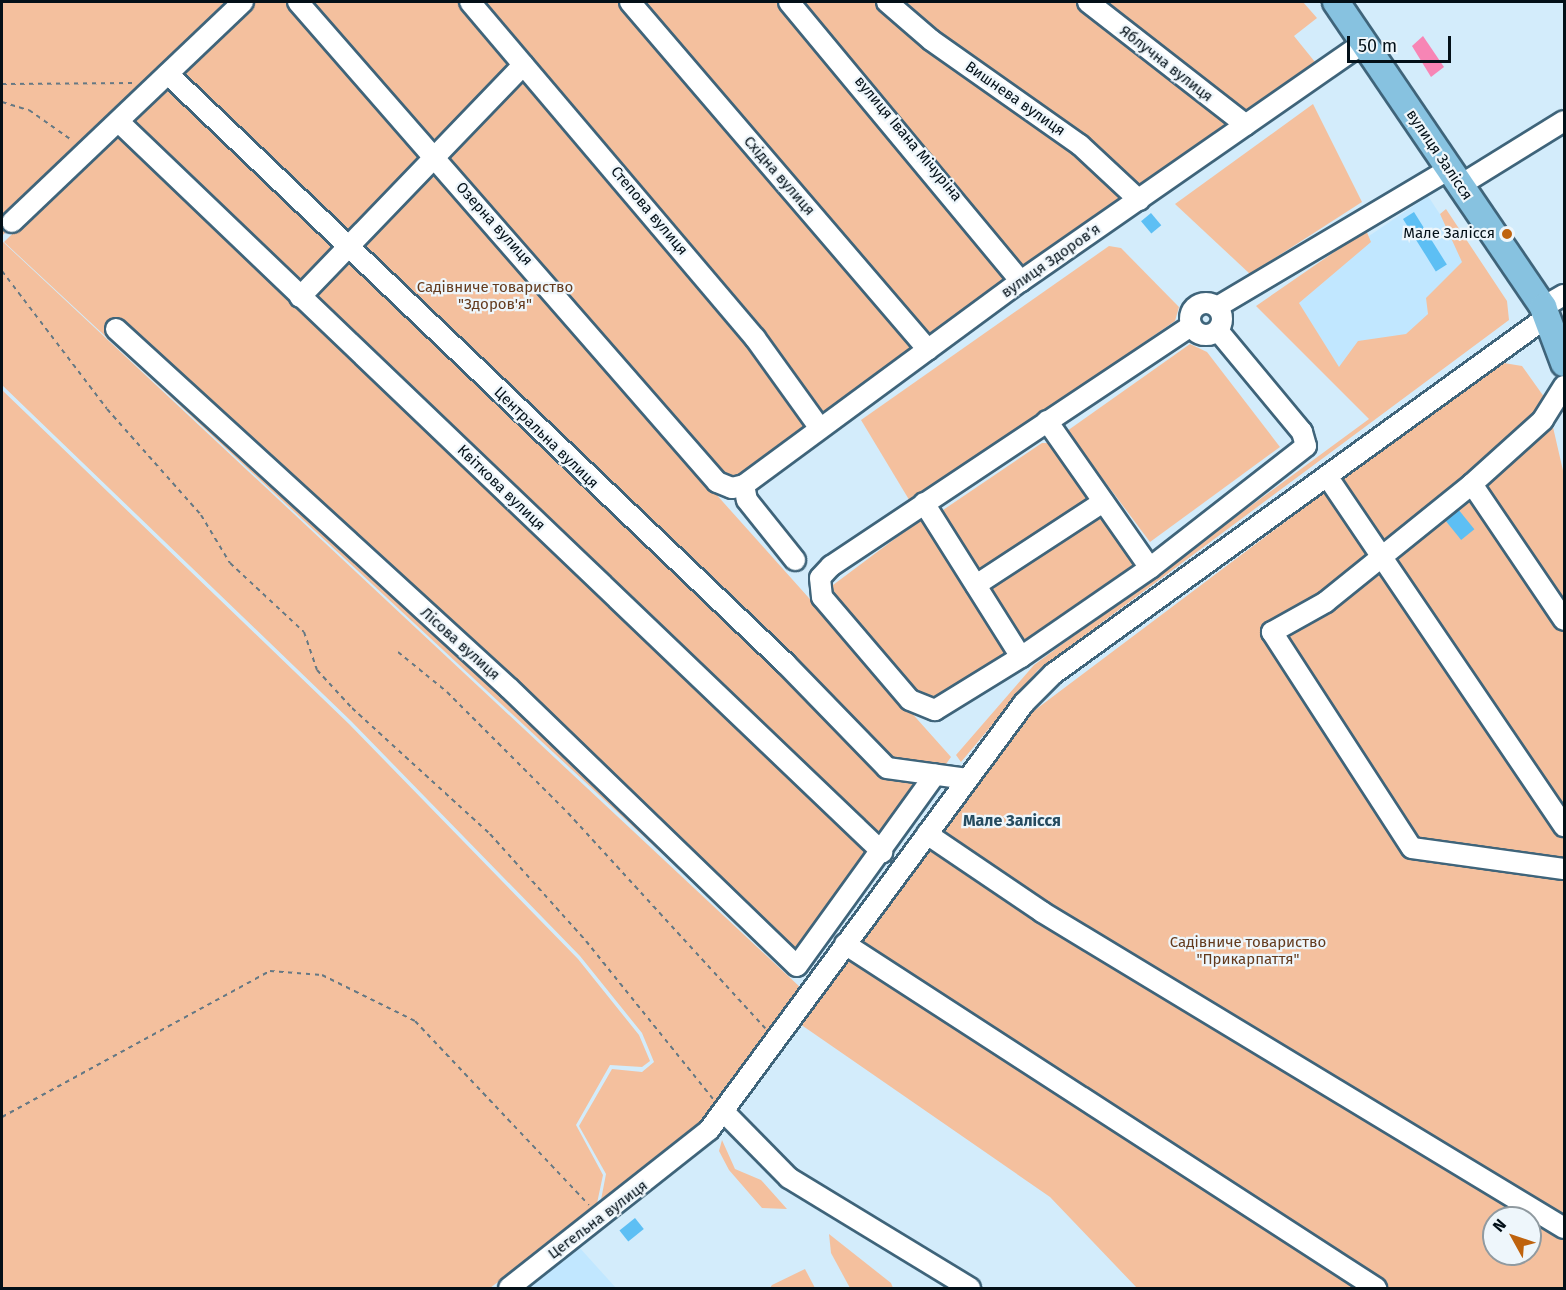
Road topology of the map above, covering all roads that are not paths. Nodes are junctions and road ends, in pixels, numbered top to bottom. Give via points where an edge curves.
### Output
1 (243, 2) edge
2 (298, 2) edge
3 (470, 2) edge
4 (630, 2) edge
5 (789, 2) edge
6 (887, 2) edge
7 (1088, 2) edge
8 (1336, 2) edge
9 (1364, 43) junction
10 (523, 65) junction
11 (168, 74) junction
12 (1564, 121) edge
13 (120, 123) junction
14 (1246, 125) junction
15 (433, 158) junction
16 (1454, 178) junction
17 (1139, 200) junction
18 (12, 222) dead end
19 (350, 245) junction
20 (1022, 281) junction
21 (300, 297) junction
22 (1217, 307) junction
23 (1550, 307) edge
24 (1191, 326) junction
25 (116, 329) dead end
26 (1218, 331) junction
27 (928, 350) junction
28 (1564, 363) edge
29 (1564, 386) edge
30 (1047, 421) junction
31 (819, 427) junction
32 (1327, 476) junction
33 (1472, 484) junction
34 (744, 486) junction
35 (1103, 502) junction
36 (924, 503) junction
37 (1382, 552) junction
38 (795, 560) dead end
39 (1150, 568) junction
40 (976, 585) junction
41 (1564, 620) edge
42 (1022, 657) junction
43 (935, 775) junction
44 (967, 779) junction
45 (1564, 826) edge
46 (927, 834) junction
47 (882, 852) junction
48 (1564, 869) edge
49 (845, 944) junction
50 (724, 1113) junction
51 (1564, 1228) edge
52 (509, 1288) edge
53 (970, 1288) edge
54 (1376, 1288) edge

1 - 11 street
2 - 15 street, Озерна вулиця
3 - 10 street, Степова вулиця
4 - 27 street, Східна вулиця
5 - 20 street, вулиця Івана Мічуріна
6 - 17 street, Вишнева вулиця via 931,40 1080,145
7 - 14 street, Яблучна вулиця
8 - 9 main road, вулиця Залісся
9 - 14 street, вулиця Здоровʼя
9 - 16 main road, вулиця Залісся
10 - 15 street
10 - 31 street, Степова вулиця via 756,338
11 - 13 street
11 - 19 street, Центральна вулиця
12 - 16 street
13 - 18 street
13 - 21 street, Квіткова вулиця
14 - 17 street, вулиця Здоровʼя
15 - 19 street
15 - 34 street, Озерна вулиця via 479,204 717,482 732,488
16 - 22 street
16 - 23 main road, вулиця Залісся
17 - 20 street, вулиця Здоровʼя
19 - 21 street
19 - 43 street, Центральна вулиця via 887,768
20 - 27 street, вулиця Здоровʼя
21 - 47 street, Квіткова вулиця
22 - 24 street via 1197,306
22 - 26 street via 1223,319
23 - 28 main road, вулиця Залісся
23 - 32 street, Цегельна вулиця
24 - 26 street via 1203,335
24 - 30 street
25 - 47 street, Лісова вулиця via 509,688 797,966
26 - 39 street via 1302,432 1306,446
27 - 31 street, вулиця Здоровʼя
29 - 33 street via 1543,420
30 - 35 street
30 - 36 street
31 - 34 street, вулиця Здоровʼя
32 - 37 street
32 - 44 street, Цегельна вулиця via 1053,674
33 - 37 street
33 - 41 street
34 - 38 street via 747,500
35 - 39 street
35 - 40 street
36 - 40 street
36 - 42 street via 831,566 820,578 822,597 924,709 949,702
37 - 45 street
37 - 48 street via 1326,602 1272,632 1412,848
39 - 42 street
40 - 42 street
43 - 44 street, Центральна вулиця
43 - 47 street
44 - 46 street, Цегельна вулиця
46 - 49 street, Цегельна вулиця
46 - 51 street via 1041,912
49 - 50 street, Цегельна вулиця
49 - 54 street
50 - 52 street, Цегельна вулиця via 687,1151
50 - 53 street via 789,1179

